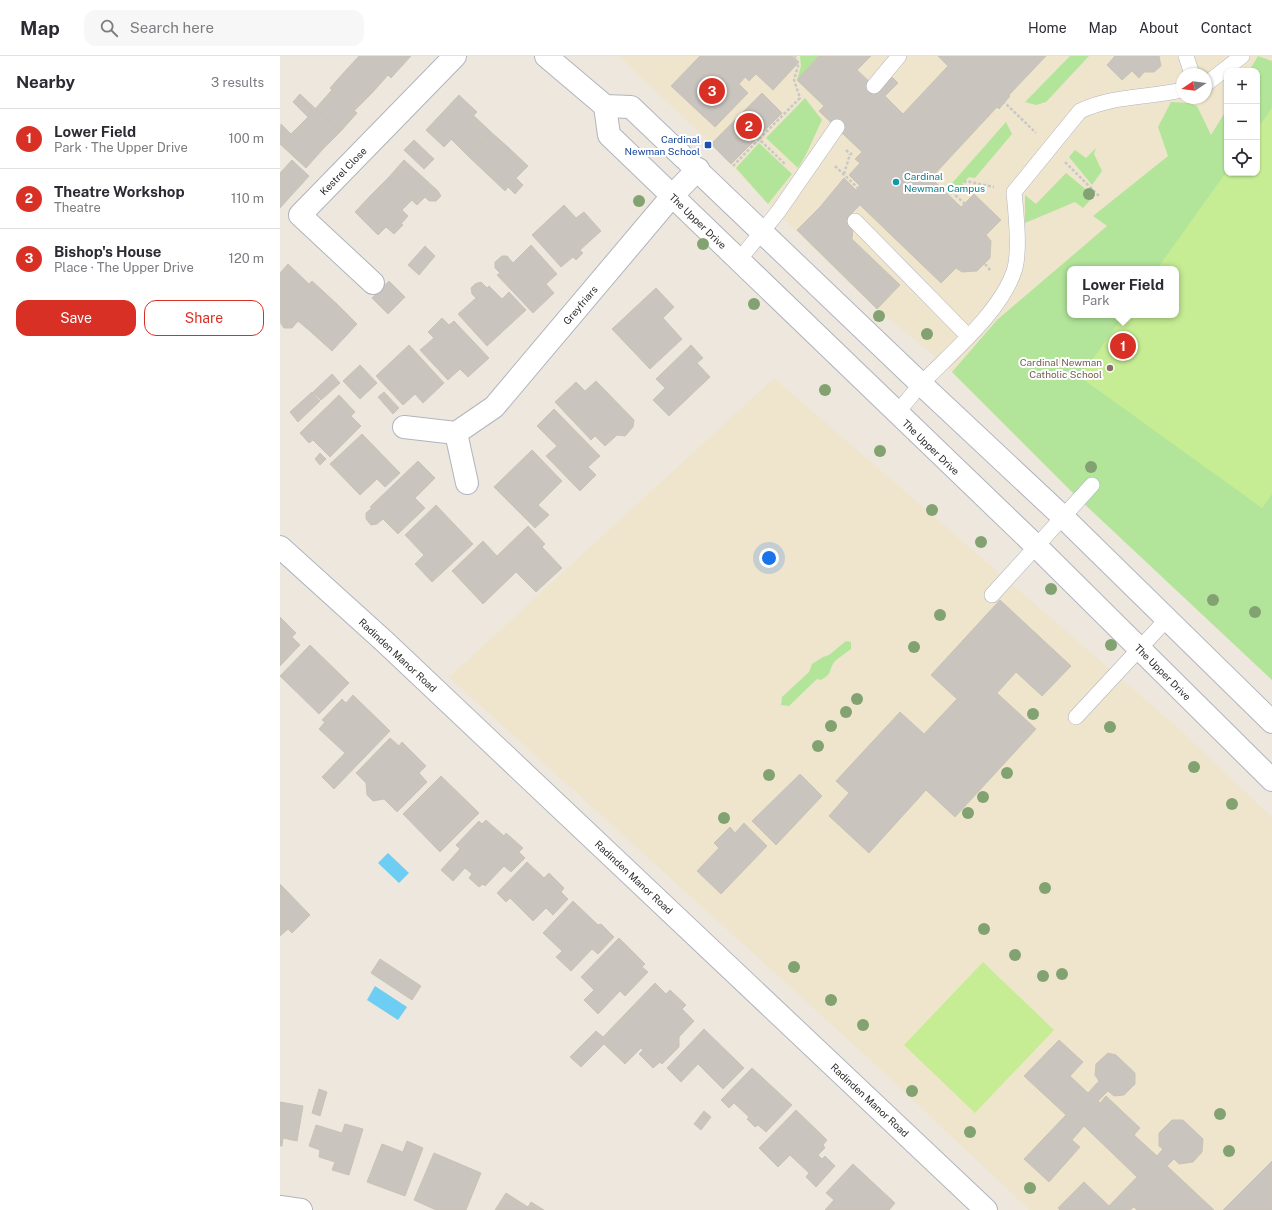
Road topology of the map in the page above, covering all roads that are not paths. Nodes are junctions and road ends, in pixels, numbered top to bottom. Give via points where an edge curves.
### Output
1 (455, 56) edge
2 (546, 56) edge
3 (898, 56) edge
4 (1186, 56) edge
5 (1242, 56) edge
6 (1190, 68) edge
7 (1212, 79) edge
8 (874, 86) dead end
9 (1176, 91) edge
10 (605, 106) junction
11 (836, 127) dead end
12 (698, 169) junction
13 (672, 196) junction
14 (854, 221) dead end
15 (762, 230) junction
16 (739, 260) junction
17 (373, 283) dead end
18 (968, 336) junction
19 (921, 384) junction
20 (896, 414) junction
21 (404, 427) dead end
22 (456, 433) junction
23 (467, 483) dead end
24 (1092, 485) dead end
25 (1063, 517) junction
26 (1036, 546) junction
27 (280, 547) edge
28 (992, 595) dead end
29 (1167, 619) junction
30 (1139, 649) junction
31 (1076, 717) dead end
32 (1272, 722) edge
33 (1272, 780) edge
34 (280, 1206) edge
35 (301, 1210) edge
36 (986, 1210) edge

1 - 17 street, Kestrel Close via 300,215
2 - 10 street
3 - 8 lane
4 - 6 lane
5 - 7 lane
9 - 18 lane via 1122,97 1080,110 1014,192 1017,222 1015,267 1006,289 995,306
10 - 12 street via 631,107
10 - 13 street, The Upper Drive via 609,135
11 - 15 lane via 778,212
12 - 13 street, Greyfriars
12 - 15 street
13 - 16 street, The Upper Drive
13 - 22 street, Greyfriars via 494,407
14 - 18 lane
15 - 16 lane
15 - 19 street
16 - 20 street, The Upper Drive
18 - 19 lane
19 - 20 lane
19 - 25 street
20 - 26 street, The Upper Drive
21 - 22 street
22 - 23 street
24 - 25 lane
25 - 26 lane
25 - 29 street
26 - 28 lane
26 - 30 street, The Upper Drive
27 - 36 street, Radinden Manor Road via 391,648
29 - 30 lane
29 - 32 street
30 - 31 lane
30 - 33 street, The Upper Drive
34 - 35 street

